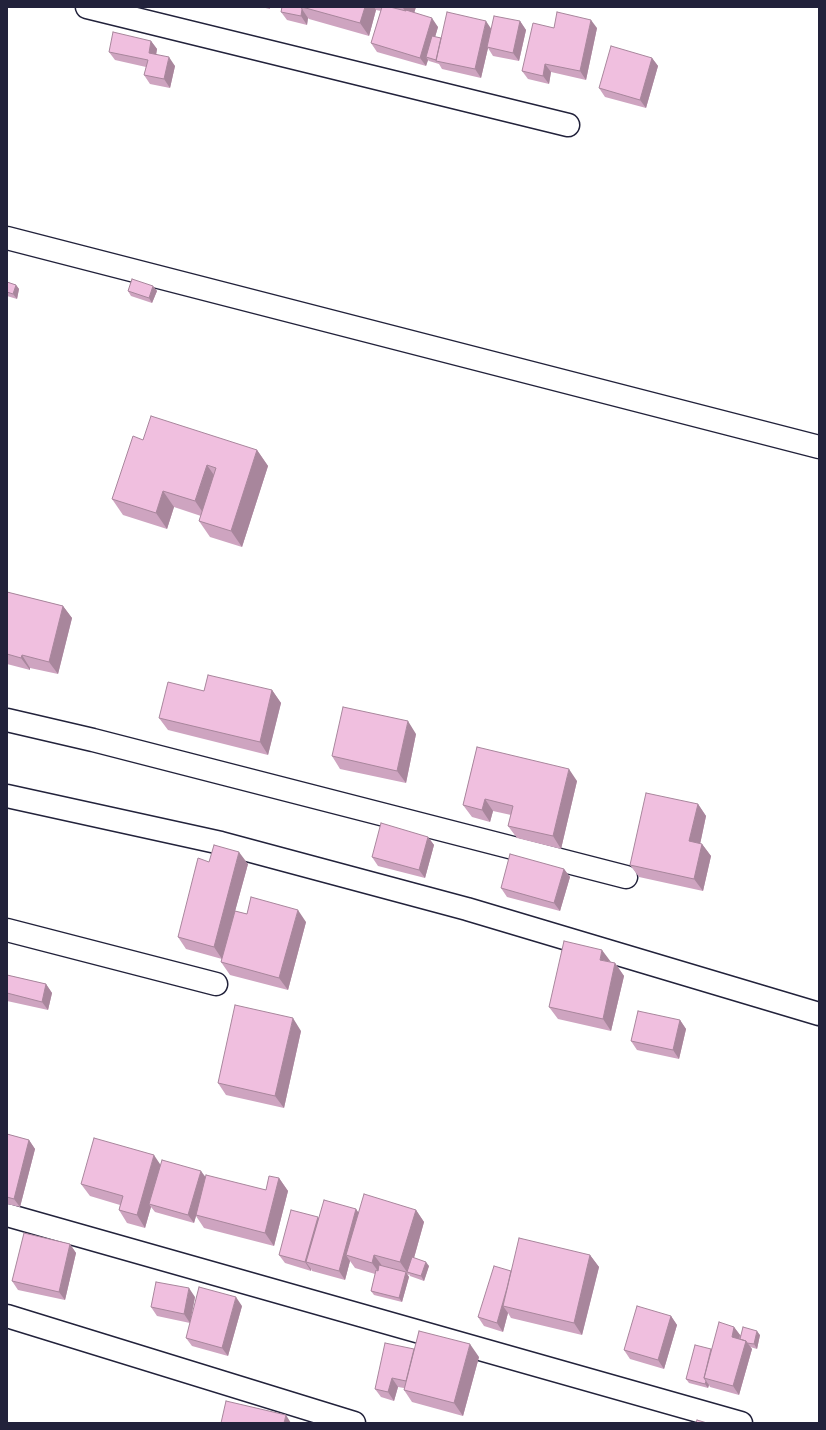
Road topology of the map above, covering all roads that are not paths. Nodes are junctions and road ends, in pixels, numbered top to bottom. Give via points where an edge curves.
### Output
1 (87, 7) edge
2 (568, 125) dead end
3 (7, 238) edge
4 (819, 447) edge
5 (7, 720) edge
6 (7, 796) edge
7 (626, 877) dead end
8 (7, 930) edge
9 (216, 984) dead end
10 (819, 1014) edge
11 (7, 1215) edge
12 (7, 1316) edge
13 (354, 1423) edge
14 (741, 1423) edge

1 - 2 street
3 - 4 street
5 - 7 street
6 - 10 street via 221,844 467,909
8 - 9 street
11 - 14 street
12 - 13 street

